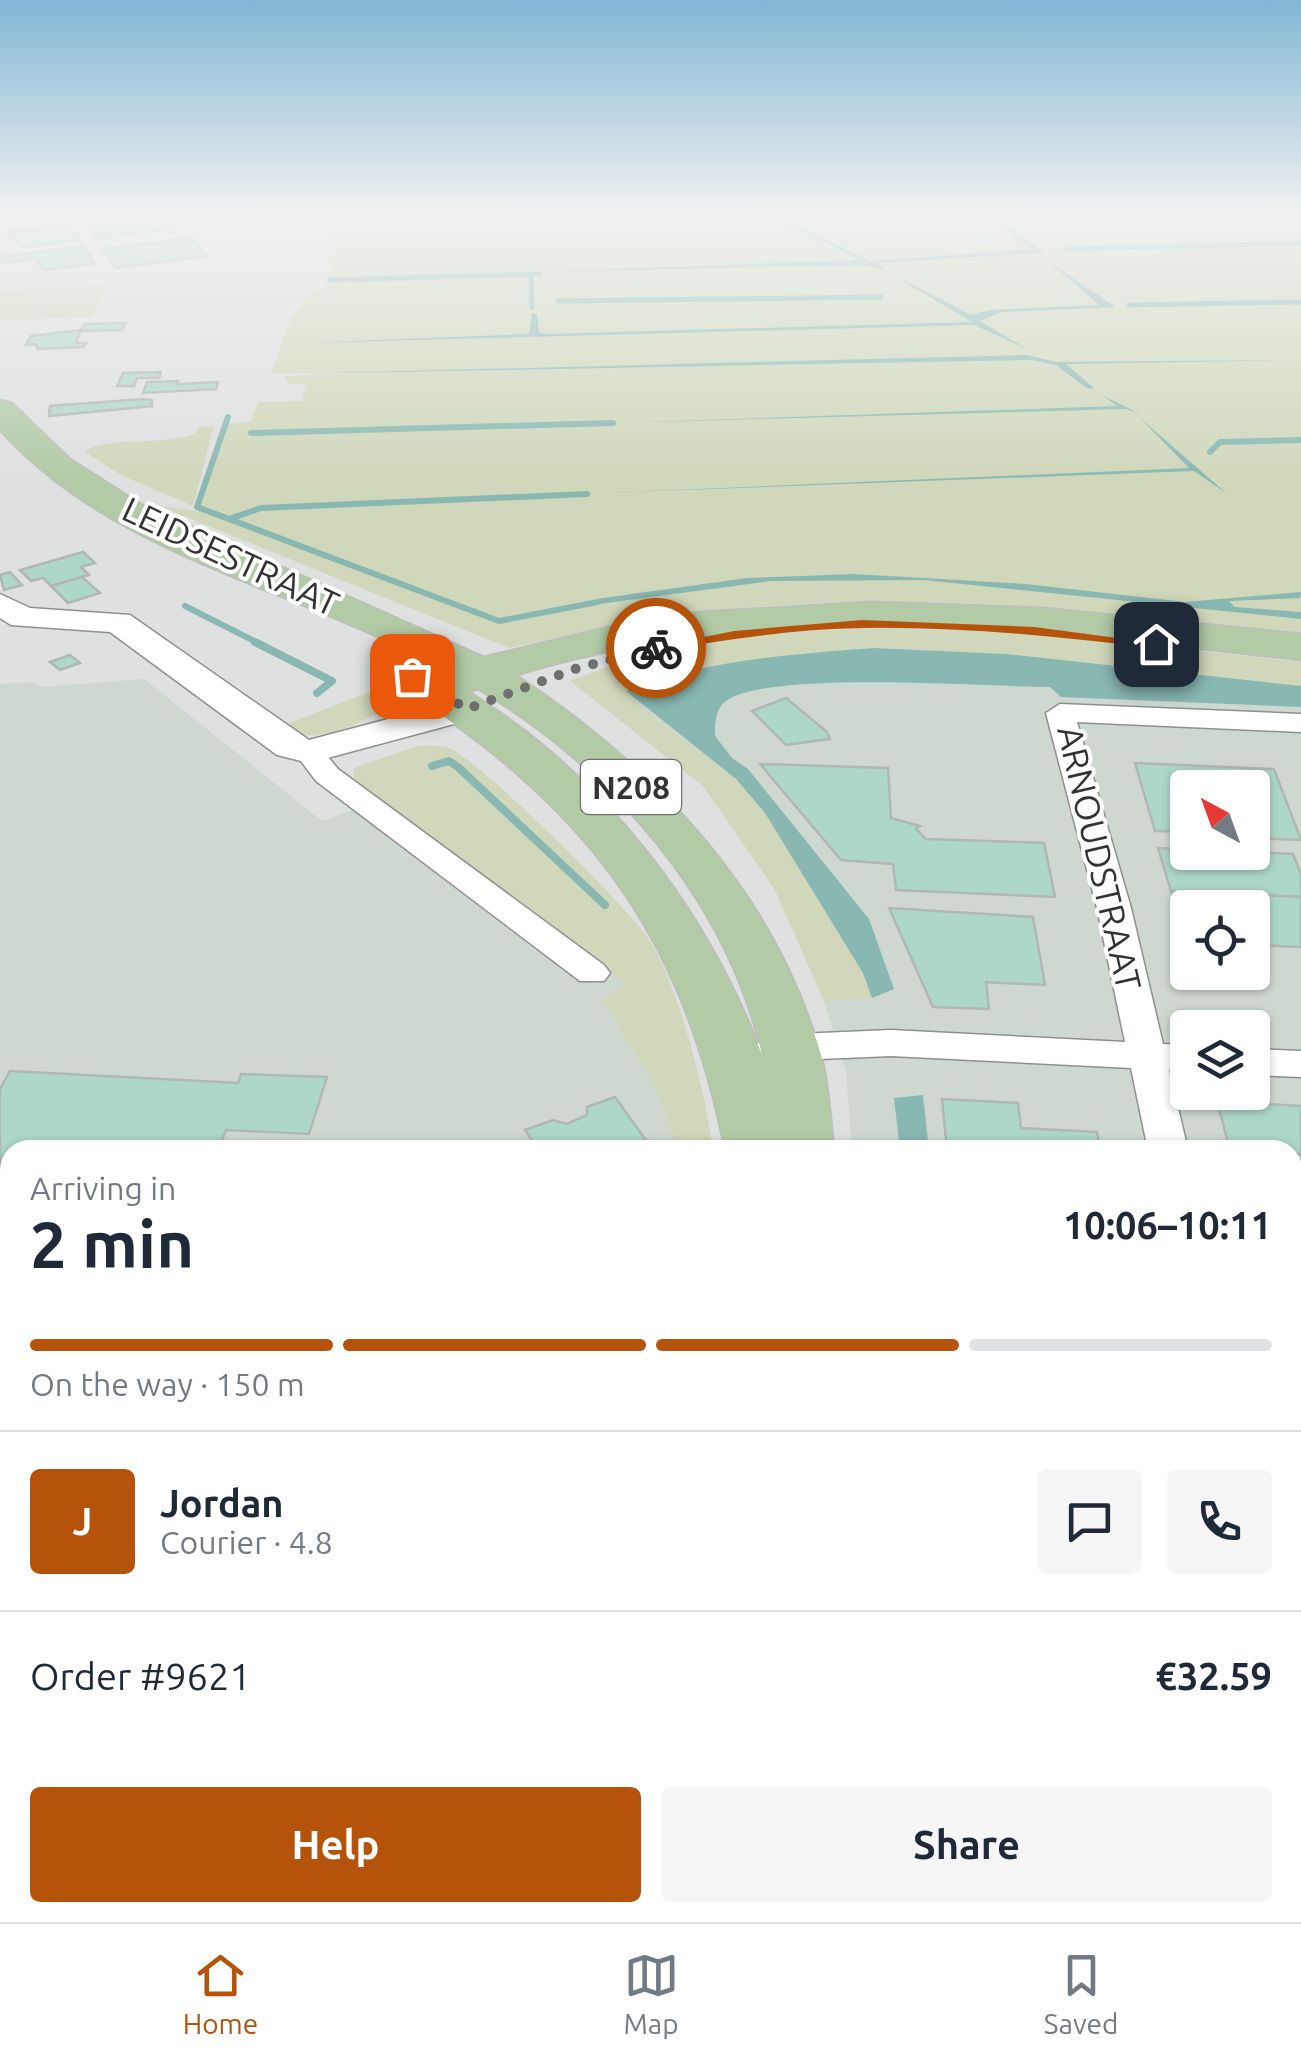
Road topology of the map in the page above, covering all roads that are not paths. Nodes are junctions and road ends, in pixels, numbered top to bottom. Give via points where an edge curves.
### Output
1 (0, 410) edge
2 (0, 435) edge
3 (0, 604) edge
4 (1301, 647) edge
5 (1301, 660) edge
6 (475, 691) junction
7 (1301, 723) edge
8 (324, 749) junction
9 (592, 973) dead end
10 (762, 1049) junction
11 (1148, 1056) junction
12 (1170, 1057) edge
13 (1270, 1063) edge
14 (1301, 1064) edge
15 (755, 1140) edge
16 (799, 1140) edge
17 (1166, 1140) edge

1 - 6 main road, LEIDSESTRAAT / N208 via 42,456 112,502
2 - 6 main road, LEIDSESTRAAT / N208 via 18,461 70,502
3 - 8 street via 23,618 118,622 290,748
4 - 6 main road via 1001,615 883,612 645,633
5 - 6 main road via 1034,631 862,624 662,646
6 - 8 street
6 - 10 main road, LEIDSESTRAAT / N208 via 614,841
7 - 11 street, ARNOUDSTRAAT via 1060,713
8 - 9 street via 327,776
10 - 11 street via 890,1044
10 - 15 main road, LEIDSESTRAAT / N208 via 750,1106
10 - 16 main road, LEIDSESTRAAT / N208
11 - 12 street
11 - 17 street, ARNOUDSTRAAT
13 - 14 street

